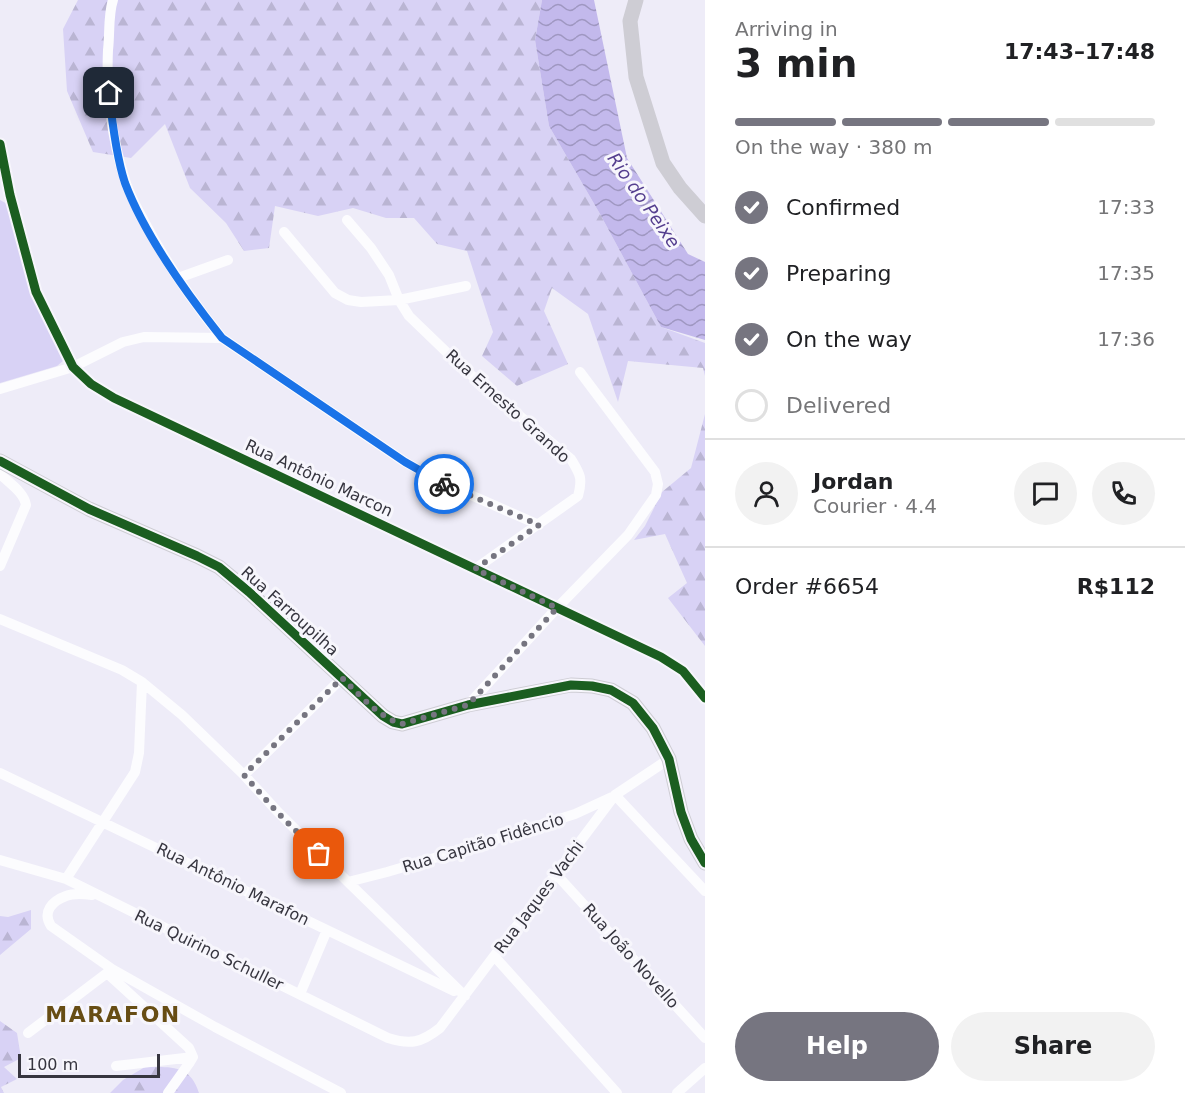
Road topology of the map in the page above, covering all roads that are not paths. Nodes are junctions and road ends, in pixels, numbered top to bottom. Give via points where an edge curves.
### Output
1 (113, 0) edge
2 (636, 0) edge
3 (0, 144) edge
4 (705, 216) edge
5 (347, 220) dead end
6 (284, 232) dead end
7 (228, 260) dead end
8 (178, 278) junction
9 (466, 286) dead end
10 (399, 300) junction
11 (222, 338) junction
12 (73, 367) junction
13 (580, 372) dead end
14 (0, 389) edge
15 (0, 461) edge
16 (0, 474) edge
17 (539, 525) junction
18 (0, 566) edge
19 (475, 569) junction
20 (557, 608) junction
21 (0, 619) edge
22 (342, 678) junction
23 (142, 682) junction
24 (705, 698) edge
25 (468, 705) junction
26 (669, 759) junction
27 (0, 773) edge
28 (244, 775) junction
29 (615, 795) junction
30 (103, 822) junction
31 (0, 860) edge
32 (705, 863) edge
33 (556, 874) junction
34 (66, 879) junction
35 (348, 882) junction
36 (705, 891) edge
37 (98, 895) junction
38 (327, 930) junction
39 (495, 957) junction
40 (110, 971) junction
41 (300, 994) junction
42 (465, 996) junction
43 (28, 1033) dead end
44 (705, 1038) edge
45 (416, 1041) joint
46 (193, 1056) junction
47 (116, 1066) dead end
48 (705, 1068) edge
49 (168, 1093) edge
50 (341, 1093) edge
51 (617, 1093) edge
52 (677, 1093) edge

1 - 8 street via 107,75 112,127 122,170 137,210
2 - 4 street via 630,21 636,77 663,163
3 - 12 street via 36,292
5 - 10 street, Rua Ernesto Grando via 389,275
6 - 10 street via 335,293 361,302
7 - 8 street
8 - 11 street
9 - 10 street
10 - 17 street, Rua Ernesto Grando via 464,369 571,459 581,476 578,496
11 - 12 street via 144,337 123,342
11 - 17 street via 430,477
12 - 14 street
12 - 19 street, Rua Antônio Marcon via 114,398
13 - 20 street via 655,472 658,484 656,495 628,535
15 - 22 street, Rua Farroupilha via 89,509 219,567
16 - 18 street via 25,499 26,505
17 - 19 street, Rua Ernesto Grando
19 - 20 street, Rua Antônio Marcon
20 - 24 street, Rua Antônio Marcon via 683,670
20 - 25 street
21 - 23 street
22 - 25 street, Rua Farroupilha via 383,716 402,724
22 - 28 street
23 - 28 street
23 - 30 street via 135,772
25 - 26 street, Rua Farroupilha via 571,685 611,690 633,703 653,728
26 - 29 street, Rua Jaques Vachi
26 - 32 street, Rua Farroupilha via 681,812
27 - 30 street, Rua Antônio Marafon
28 - 35 street
29 - 33 street, Rua Jaques Vachi
29 - 35 street, Rua Capitão Fidêncio via 575,814
29 - 36 street
30 - 34 street
30 - 38 street, Rua Antônio Marafon
31 - 34 street, Rua Quirino Schuller
33 - 39 street, Rua Jaques Vachi
33 - 44 street, Rua João Novello
34 - 37 street, Rua Quirino Schuller
35 - 42 street
37 - 40 street via 67,896 47,910 46,919
37 - 41 street, Rua Quirino Schuller
38 - 41 street
38 - 42 street, Rua Antônio Marafon
39 - 42 street, Rua Jaques Vachi
39 - 51 street
40 - 43 street
40 - 46 street
40 - 50 street
41 - 45 street, Rua Quirino Schuller via 388,1038
42 - 45 street, Rua Jaques Vachi via 440,1028
46 - 47 street
46 - 49 street
48 - 52 street

